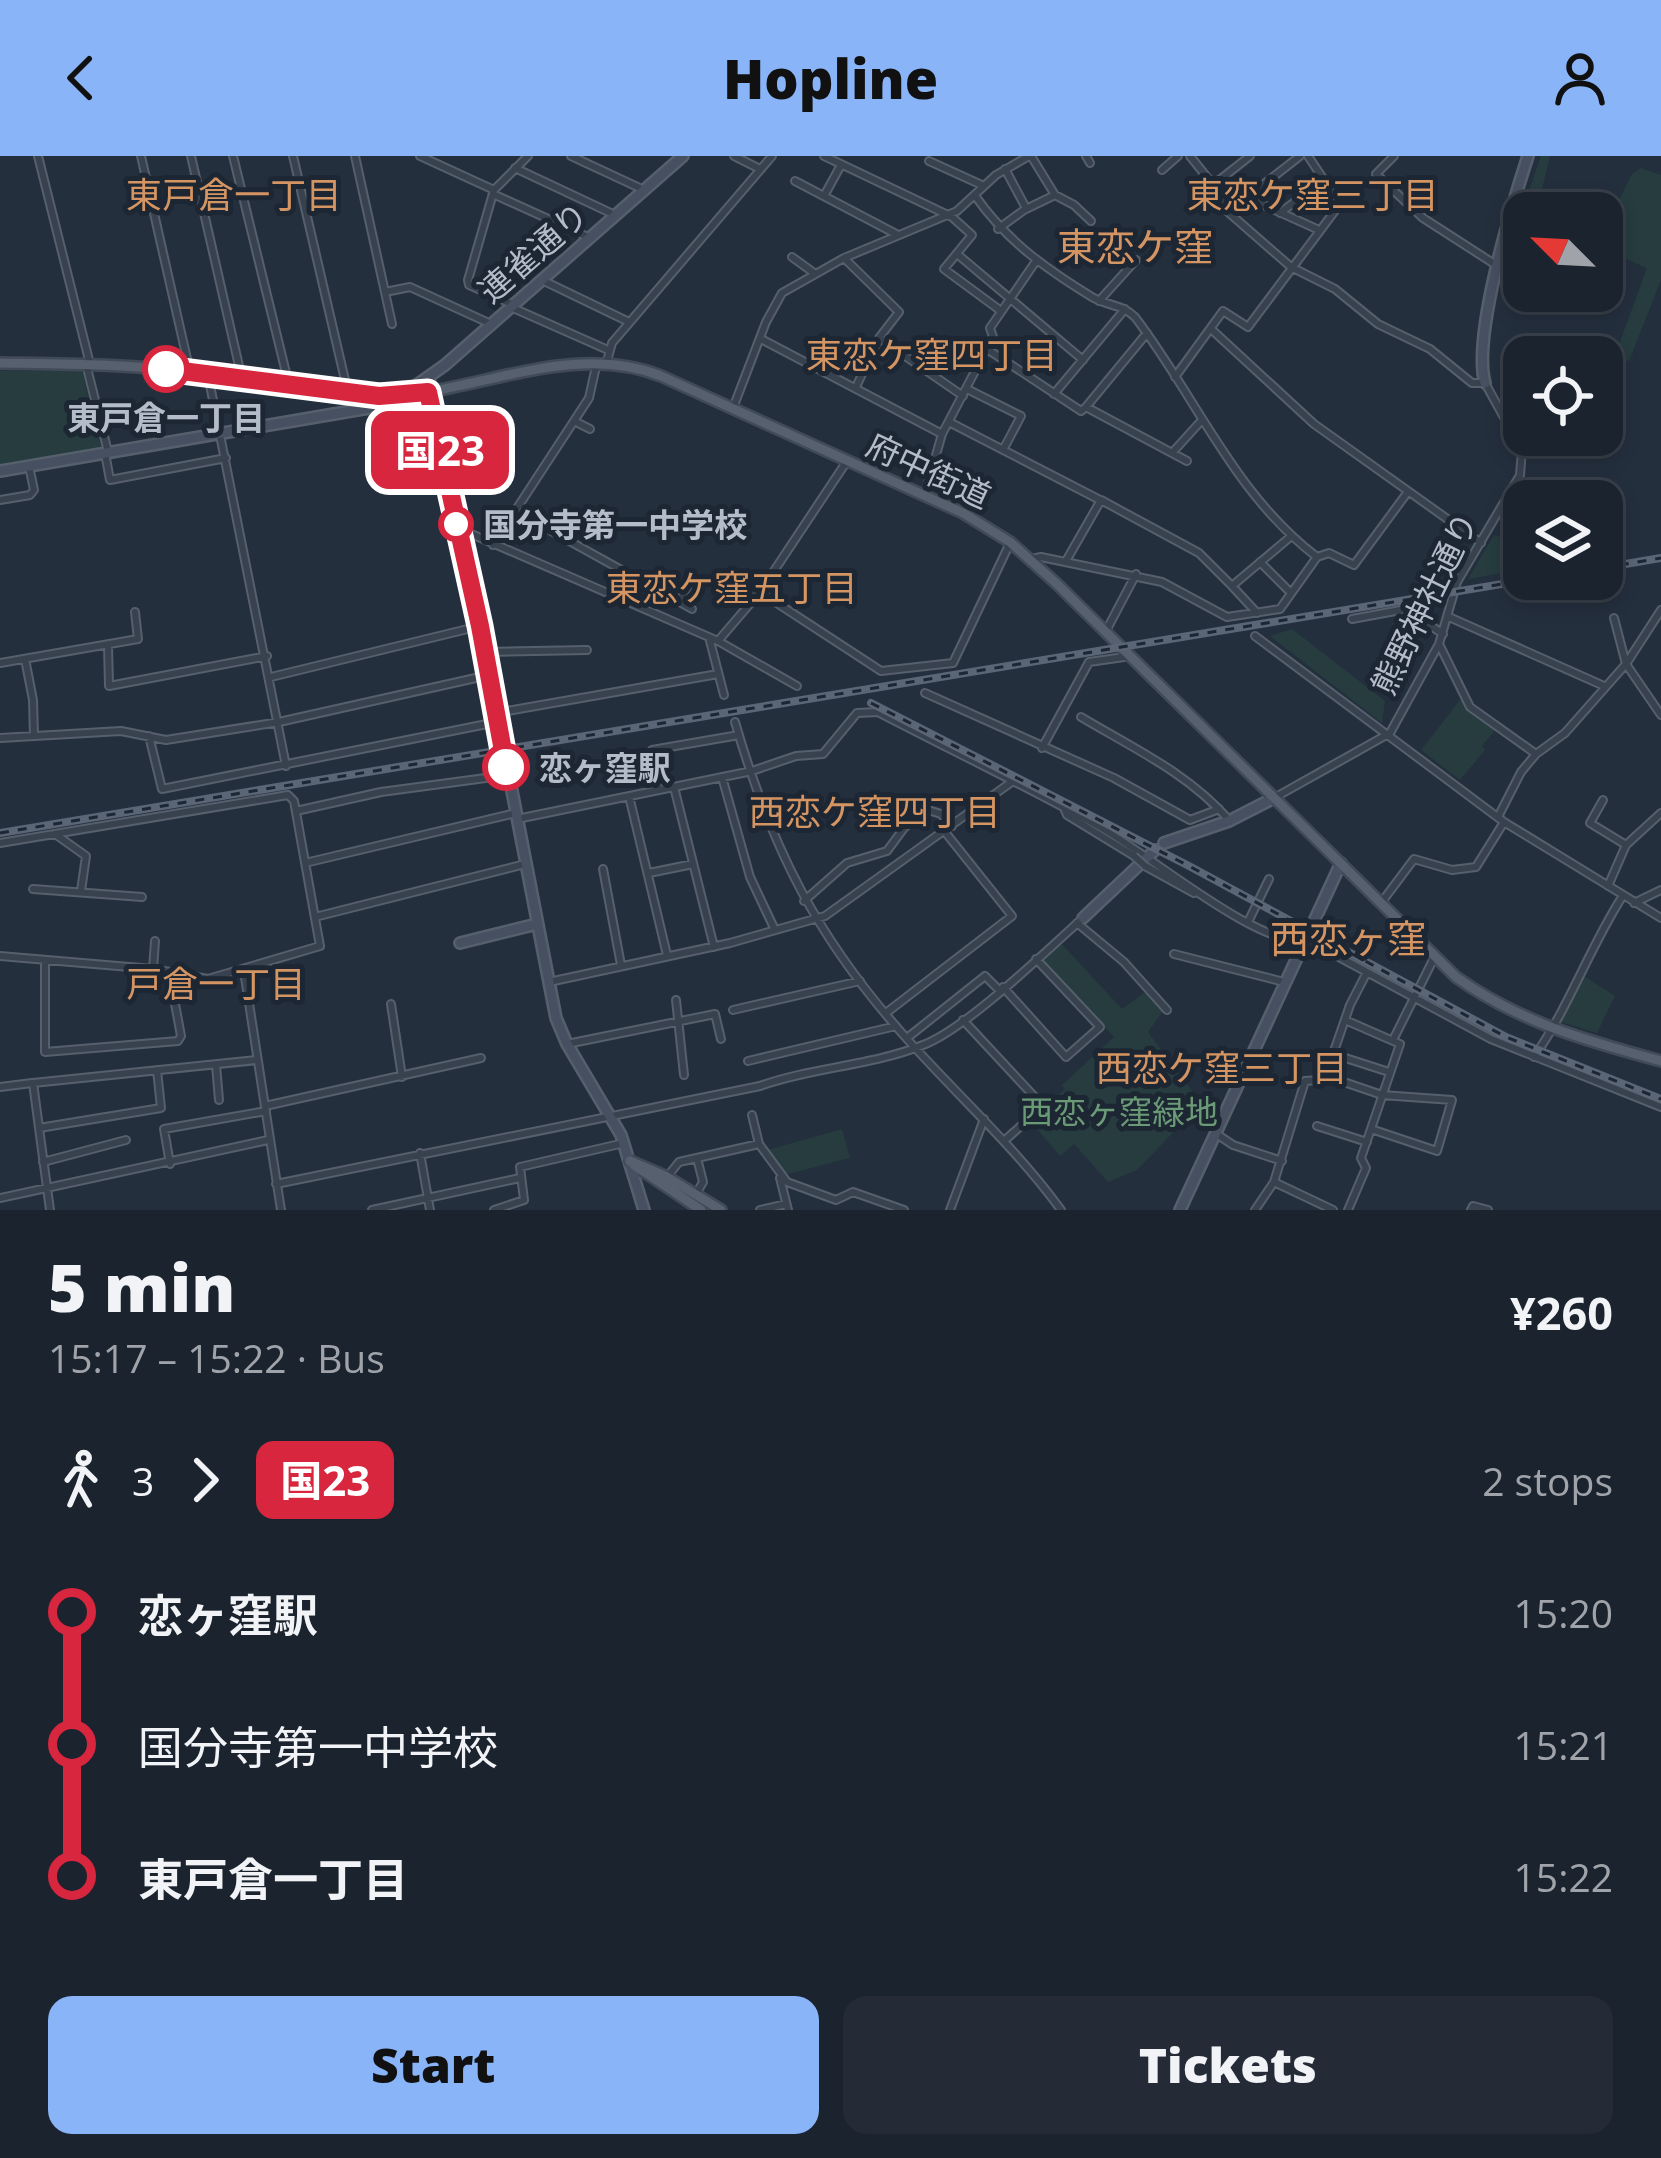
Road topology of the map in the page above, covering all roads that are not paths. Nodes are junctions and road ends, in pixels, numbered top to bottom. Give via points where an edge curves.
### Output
1 (38, 156) edge
2 (141, 156) edge
3 (191, 156) edge
4 (233, 156) edge
5 (293, 156) edge
6 (356, 156) edge
7 (419, 156) edge
8 (528, 156) edge
9 (571, 156) edge
10 (683, 156) edge
11 (734, 156) edge
12 (772, 156) edge
13 (824, 156) edge
14 (1030, 156) edge
15 (1178, 156) edge
16 (1190, 156) edge
17 (1250, 156) edge
18 (1304, 156) edge
19 (1394, 156) edge
20 (1528, 156) edge
21 (929, 161) dead end
22 (841, 165) junction
23 (515, 168) junction
24 (760, 169) junction
25 (1004, 170) junction
26 (1162, 170) dead end
27 (1324, 180) junction
28 (795, 181) dead end
29 (1213, 185) junction
30 (984, 186) junction
31 (645, 190) junction
32 (493, 192) junction
33 (1055, 195) junction
34 (824, 196) junction
35 (976, 197) junction
36 (1246, 197) junction
37 (1231, 207) junction
38 (1027, 208) junction
39 (1280, 213) junction
40 (947, 214) junction
41 (616, 215) junction
42 (1091, 220) dead end
43 (998, 229) junction
44 (1319, 230) junction
45 (898, 235) junction
46 (590, 238) junction
47 (956, 254) junction
48 (792, 257) dead end
49 (844, 258) junction
50 (1136, 260) dead end
51 (1036, 261) junction
52 (1499, 266) junction
53 (1291, 267) junction
54 (814, 273) junction
55 (541, 279) junction
56 (385, 292) junction
57 (1011, 298) junction
58 (1099, 301) junction
59 (511, 305) junction
60 (1126, 308) junction
61 (1001, 311) junction
62 (629, 322) junction
63 (392, 324) dead end
64 (490, 324) junction
65 (1211, 328) junction
66 (1147, 333) junction
67 (879, 338) junction
68 (761, 339) junction
69 (987, 349) junction
70 (604, 358) junction
71 (1083, 360) junction
72 (0, 363) edge
73 (88, 364) junction
74 (190, 372) junction
75 (431, 374) junction
76 (208, 375) junction
77 (1174, 377) junction
78 (242, 379) junction
79 (1485, 383) junction
80 (289, 385) junction
81 (856, 387) junction
82 (428, 392) junction
83 (965, 392) junction
84 (348, 393) junction
85 (1054, 394) junction
86 (379, 396) junction
87 (401, 396) junction
88 (1086, 407) junction
89 (733, 409) junction
90 (1202, 419) junction
91 (574, 421) junction
92 (949, 422) junction
93 (590, 429) dead end
94 (220, 433) junction
95 (942, 434) junction
96 (1003, 450) junction
97 (106, 453) junction
98 (1172, 453) junction
99 (226, 458) junction
100 (847, 461) junction
101 (1186, 461) dead end
102 (29, 466) junction
103 (0, 471) edge
104 (1407, 493) junction
105 (924, 497) junction
106 (0, 500) edge
107 (1101, 500) junction
108 (515, 511) junction
109 (457, 527) junction
110 (1291, 537) junction
111 (1010, 542) junction
112 (1481, 543) junction
113 (493, 544) junction
114 (1317, 556) junction
115 (1030, 559) junction
116 (1066, 561) junction
117 (1260, 562) junction
118 (1136, 574) junction
119 (721, 577) dead end
120 (688, 584) dead end
121 (1232, 586) junction
122 (1290, 592) junction
123 (759, 593) junction
124 (679, 602) junction
125 (692, 609) dead end
126 (1661, 610) edge
127 (135, 612) dead end
128 (1257, 613) junction
129 (1449, 617) junction
130 (1615, 618) dead end
131 (1352, 620) dead end
132 (480, 626) junction
133 (1106, 632) junction
134 (1443, 634) junction
135 (1255, 636) dead end
136 (714, 641) junction
137 (1439, 644) junction
138 (108, 645) junction
139 (587, 650) dead end
140 (485, 652) junction
141 (267, 656) junction
142 (1133, 656) junction
143 (25, 659) junction
144 (0, 663) edge
145 (1627, 664) junction
146 (718, 674) junction
147 (489, 675) junction
148 (271, 677) junction
149 (797, 686) dead end
150 (1604, 686) junction
151 (926, 693) dead end
152 (724, 694) dead end
153 (1081, 716) dead end
154 (1661, 716) edge
155 (497, 717) junction
156 (279, 722) junction
157 (735, 722) dead end
158 (1390, 733) junction
159 (739, 735) junction
160 (34, 736) junction
161 (149, 736) junction
162 (0, 738) edge
163 (1042, 748) junction
164 (1536, 754) junction
165 (286, 766) junction
166 (752, 771) junction
167 (508, 775) junction
168 (722, 777) junction
169 (1013, 781) junction
170 (674, 786) junction
171 (658, 789) junction
172 (629, 795) junction
173 (1274, 798) junction
174 (1603, 800) dead end
175 (1064, 808) junction
176 (1220, 809) junction
177 (296, 811) junction
178 (1661, 813) edge
179 (516, 816) junction
180 (1501, 819) junction
181 (1229, 820) junction
182 (948, 829) junction
183 (55, 834) junction
184 (0, 843) edge
185 (1626, 845) junction
186 (1153, 854) junction
187 (305, 863) junction
188 (1341, 863) junction
189 (525, 864) junction
190 (693, 864) junction
191 (603, 869) dead end
192 (650, 873) junction
193 (1269, 879) dead end
194 (1607, 887) junction
195 (33, 889) dead end
196 (1661, 890) edge
197 (81, 891) junction
198 (1622, 896) junction
199 (142, 897) dead end
200 (804, 901) junction
201 (1381, 903) junction
202 (1634, 903) junction
203 (315, 917) junction
204 (1661, 918) edge
205 (815, 920) junction
206 (1080, 920) junction
207 (1248, 922) junction
208 (537, 924) junction
209 (775, 930) junction
210 (155, 941) dead end
211 (460, 943) dead end
212 (1302, 944) junction
213 (713, 946) junction
214 (1174, 954) dead end
215 (0, 956) edge
216 (668, 956) junction
217 (1434, 958) junction
218 (1036, 959) junction
219 (45, 960) junction
220 (621, 965) junction
221 (152, 969) junction
222 (244, 971) junction
223 (1367, 972) junction
224 (176, 973) junction
225 (860, 981) junction
226 (549, 982) junction
227 (1284, 982) junction
228 (1001, 988) junction
229 (1414, 997) junction
230 (676, 1000) dead end
231 (391, 1004) dead end
232 (734, 1010) dead end
233 (1167, 1010) dead end
234 (886, 1013) junction
235 (963, 1020) junction
236 (1345, 1020) junction
237 (678, 1023) junction
238 (896, 1026) junction
239 (1552, 1030) junction
240 (907, 1038) junction
241 (1394, 1038) junction
242 (721, 1039) dead end
243 (567, 1044) junction
244 (916, 1048) junction
245 (1534, 1057) junction
246 (481, 1058) dead end
247 (257, 1060) junction
248 (748, 1061) dead end
249 (1661, 1061) edge
250 (215, 1065) junction
251 (157, 1070) junction
252 (1389, 1072) junction
253 (684, 1075) dead end
254 (402, 1077) junction
255 (33, 1083) junction
256 (0, 1087) edge
257 (1382, 1095) junction
258 (219, 1100) dead end
259 (1661, 1106) edge
260 (265, 1108) junction
261 (752, 1115) dead end
262 (612, 1116) junction
263 (984, 1119) junction
264 (1317, 1126) dead end
265 (39, 1128) junction
266 (1371, 1129) junction
267 (1215, 1133) junction
268 (126, 1140) dead end
269 (268, 1140) junction
270 (1004, 1141) junction
271 (1366, 1142) junction
272 (624, 1143) junction
273 (759, 1144) junction
274 (420, 1153) junction
275 (697, 1158) junction
276 (630, 1161) junction
277 (1282, 1161) junction
278 (43, 1162) junction
279 (170, 1164) junction
280 (780, 1176) junction
281 (667, 1177) junction
282 (520, 1178) junction
283 (1274, 1182) junction
284 (276, 1184) junction
285 (46, 1190) junction
286 (695, 1195) junction
287 (0, 1198) edge
288 (428, 1198) junction
289 (787, 1207) edge
290 (50, 1210) edge
291 (281, 1210) edge
292 (372, 1210) edge
293 (430, 1210) edge
294 (494, 1210) edge
295 (644, 1210) edge
296 (701, 1210) edge
297 (721, 1210) edge
298 (760, 1210) edge
299 (904, 1210) edge
300 (950, 1210) edge
301 (1061, 1210) edge
302 (1180, 1210) edge
303 (1255, 1210) edge
304 (1333, 1210) edge
305 (1348, 1210) edge
306 (1471, 1210) edge
307 (1488, 1210) edge

1 - 73 street
2 - 74 street
3 - 78 street
4 - 80 street
5 - 84 street
6 - 56 street
7 - 32 street
8 - 23 street
9 - 31 street
10 - 31 main road, 連雀通り
11 - 24 street
12 - 24 street
13 - 22 street
14 - 25 street
14 - 33 street
15 - 26 street
16 - 29 street
17 - 29 street
18 - 27 street
18 - 36 street
19 - 52 street via 1376,174 1423,218
20 - 52 main road, 熊野神社通り
21 - 30 street
22 - 34 street
22 - 40 street
23 - 32 street
23 - 41 street
24 - 62 street
25 - 30 street
25 - 38 street
27 - 39 street
27 - 44 street via 1340,204
28 - 34 street
29 - 37 street
30 - 35 street
31 - 41 main road, 連雀通り
32 - 46 street
32 - 59 street via 469,285
33 - 38 street
33 - 42 street
34 - 45 street
35 - 40 street
35 - 43 street
36 - 37 street
36 - 39 street
37 - 53 street
38 - 43 street
39 - 44 street
40 - 45 street
40 - 47 street via 972,235
41 - 46 main road, 連雀通り
43 - 51 street
44 - 53 street
45 - 49 street
46 - 55 main road, 連雀通り
47 - 57 street
47 - 61 street via 944,269
48 - 54 street
49 - 54 street
49 - 67 street via 899,312
50 - 58 street
51 - 57 street
51 - 58 street
52 - 79 main road, 熊野神社通り via 1484,337
53 - 65 street via 1248,327 1223,311
53 - 79 street via 1472,383
54 - 68 street via 782,293
55 - 59 main road, 連雀通り
55 - 62 street
56 - 63 street
56 - 64 street via 410,287
57 - 61 street
57 - 71 street
58 - 60 street
59 - 64 main road, 連雀通り
59 - 70 street
60 - 66 street
60 - 71 street
61 - 69 street
62 - 70 street
64 - 75 main road, 連雀通り
65 - 77 street
65 - 104 street via 1313,424
66 - 77 street
66 - 88 street
67 - 81 street
67 - 83 street
68 - 81 street
68 - 89 street
69 - 83 street
69 - 85 street
70 - 82 main road, 府中街道
70 - 89 main road, 府中街道
70 - 91 street
71 - 85 street
72 - 73 main road, 府中街道
73 - 74 main road, 府中街道
73 - 97 street
74 - 76 main road, 府中街道
75 - 82 main road
75 - 87 main road, 連雀通り
76 - 78 main road, 府中街道
76 - 94 street
77 - 90 street
78 - 80 main road, 府中街道
79 - 112 street, 熊野神社通り via 1522,457
80 - 84 main road, 府中街道
81 - 95 street
82 - 87 main road, 府中街道
82 - 109 main road
83 - 92 street
83 - 96 street via 1021,416
84 - 86 main road, 府中街道
85 - 88 street
86 - 87 main road, 府中街道
86 - 94 main road via 375,407
88 - 98 street
89 - 100 main road, 府中街道
90 - 98 street
90 - 110 street
91 - 93 street
91 - 108 street
92 - 95 street
92 - 96 street
94 - 97 main road
94 - 99 street
95 - 105 street
96 - 107 street
97 - 99 street via 110,480
97 - 102 main road
98 - 101 street
99 - 141 street
100 - 105 main road, 府中街道
100 - 123 street
102 - 103 main road
102 - 106 street via 30,495
104 - 112 street
104 - 114 street via 1354,565
105 - 111 main road, 府中街道
107 - 116 street
107 - 121 street via 1198,554
108 - 113 street
108 - 124 street
109 - 113 street
109 - 132 main road
110 - 114 street
110 - 117 street
111 - 115 main road, 府中街道
111 - 123 street via 953,663 881,671
112 - 129 street, 熊野神社通り via 1455,587
113 - 136 street
114 - 122 street
115 - 116 street
115 - 133 main road, 府中街道
116 - 118 street
117 - 121 street
117 - 122 street
118 - 128 street via 1227,617
118 - 133 street
119 - 123 street
120 - 124 street
121 - 128 street
122 - 128 street via 1280,609
123 - 136 street
124 - 125 street
126 - 145 street
127 - 138 street via 138,639
129 - 134 street, 熊野神社通り
129 - 150 street
130 - 145 street
131 - 134 street via 1406,609
132 - 140 main road
132 - 148 street
133 - 142 main road, 府中街道
134 - 137 street, 熊野神社通り
135 - 158 street
136 - 146 street
136 - 149 street
137 - 158 street, 熊野神社通り
137 - 164 street via 1470,706
138 - 141 street via 109,686
138 - 143 street
139 - 140 street
140 - 147 main road
141 - 148 street
142 - 163 street via 1089,662
142 - 173 main road, 府中街道
143 - 144 street
143 - 160 street
145 - 150 street
145 - 154 street
146 - 152 street
146 - 155 street
147 - 155 main road
147 - 156 street
148 - 156 street
150 - 164 street
151 - 163 street
153 - 176 street via 1180,774
155 - 165 street
155 - 167 main road
156 - 161 street
156 - 165 street
157 - 159 street
158 - 173 street
158 - 180 street
159 - 166 street
159 - 171 street via 652,750
160 - 161 street
160 - 162 street
161 - 165 street via 162,789
163 - 176 street via 1190,820
164 - 180 street
166 - 168 street
166 - 169 street via 824,754 856,713 878,712
166 - 200 street
167 - 177 street
167 - 179 main road
168 - 170 street
168 - 209 street via 750,877
169 - 175 street
169 - 182 street
170 - 171 street
170 - 190 street
171 - 172 street
172 - 179 street
172 - 192 street
173 - 181 main road
173 - 188 main road, 府中街道
174 - 185 street via 1590,823
175 - 186 street
175 - 186 street, bridge via 1134,856
176 - 181 street
177 - 183 street via 288,795
177 - 187 street
178 - 185 street
179 - 187 street
179 - 189 main road
180 - 194 street
180 - 201 street via 1476,867 1452,870 1414,859
181 - 186 main road
182 - 200 street via 941,814 925,809 887,851 847,863
182 - 205 street
182 - 234 street via 1012,916
183 - 184 street
183 - 197 street via 86,856
185 - 194 street
186 - 206 main road
186 - 207 street
187 - 203 street
188 - 201 main road, 府中街道
188 - 212 main road
189 - 203 street
189 - 208 main road
190 - 192 street
190 - 213 street
191 - 220 street
192 - 216 street
193 - 207 street
194 - 198 street
195 - 197 street
196 - 202 street
197 - 199 street
198 - 202 street
198 - 239 street
200 - 205 street
201 - 217 main road, 府中街道
202 - 204 street
203 - 222 street via 320,946
205 - 209 street
205 - 225 street
206 - 218 street
206 - 233 street
207 - 212 street
208 - 211 main road
208 - 226 main road
209 - 213 street
210 - 221 street
212 - 223 street
212 - 227 main road
213 - 216 street
214 - 227 street
215 - 219 street
216 - 220 street
217 - 229 street
217 - 239 main road, 府中街道 via 1483,997
218 - 228 street
218 - 228 street via 1100,1027 1066,1058
219 - 221 street
219 - 224 street via 45,1052 178,1041
220 - 226 street
221 - 224 street
222 - 224 street via 208,979
222 - 247 street
223 - 229 street
223 - 236 street
225 - 232 street
225 - 234 street
226 - 243 main road
227 - 267 main road
228 - 235 street
228 - 240 street via 985,976
229 - 241 street
229 - 245 street
230 - 237 street
231 - 254 street
234 - 238 street
235 - 244 street
235 - 270 street via 1043,1106
236 - 241 street
236 - 252 street via 1333,1054
237 - 242 street via 715,1014
237 - 243 street
237 - 253 street
238 - 240 street
238 - 248 street
239 - 245 street
239 - 249 main road, 府中街道
240 - 244 street
241 - 252 street via 1400,1044
243 - 262 main road
244 - 262 street
244 - 263 street
245 - 259 street
246 - 254 street
247 - 250 street
247 - 260 street
250 - 251 street
250 - 258 street
251 - 255 street
251 - 265 street via 161,1108
252 - 257 street
254 - 260 street
255 - 256 street
255 - 265 street
257 - 266 street
257 - 266 street via 1452,1100 1437,1150
257 - 277 street via 1335,1079 1305,1081
260 - 269 street
260 - 279 street via 164,1129
261 - 273 street
262 - 272 main road
262 - 274 street
263 - 270 street
263 - 300 street
264 - 271 street
265 - 278 street
266 - 271 street
267 - 277 street
267 - 302 main road
268 - 278 street
269 - 279 street
269 - 284 street
270 - 301 street
271 - 305 street via 1366,1168
272 - 276 main road
272 - 282 street via 520,1167
273 - 275 street
273 - 280 street
274 - 284 street
274 - 288 street
275 - 281 street via 679,1162
275 - 286 street via 703,1181
276 - 281 main road
276 - 295 main road
276 - 296 main road
277 - 283 street
278 - 285 street
279 - 285 street
280 - 289 street
280 - 299 street via 836,1200 853,1192
281 - 286 main road
282 - 288 street
282 - 294 street via 521,1203
283 - 303 street
283 - 304 street
284 - 291 street
285 - 287 street
285 - 290 street
286 - 297 main road
288 - 292 street
288 - 293 street
289 - 298 street
306 - 307 street

